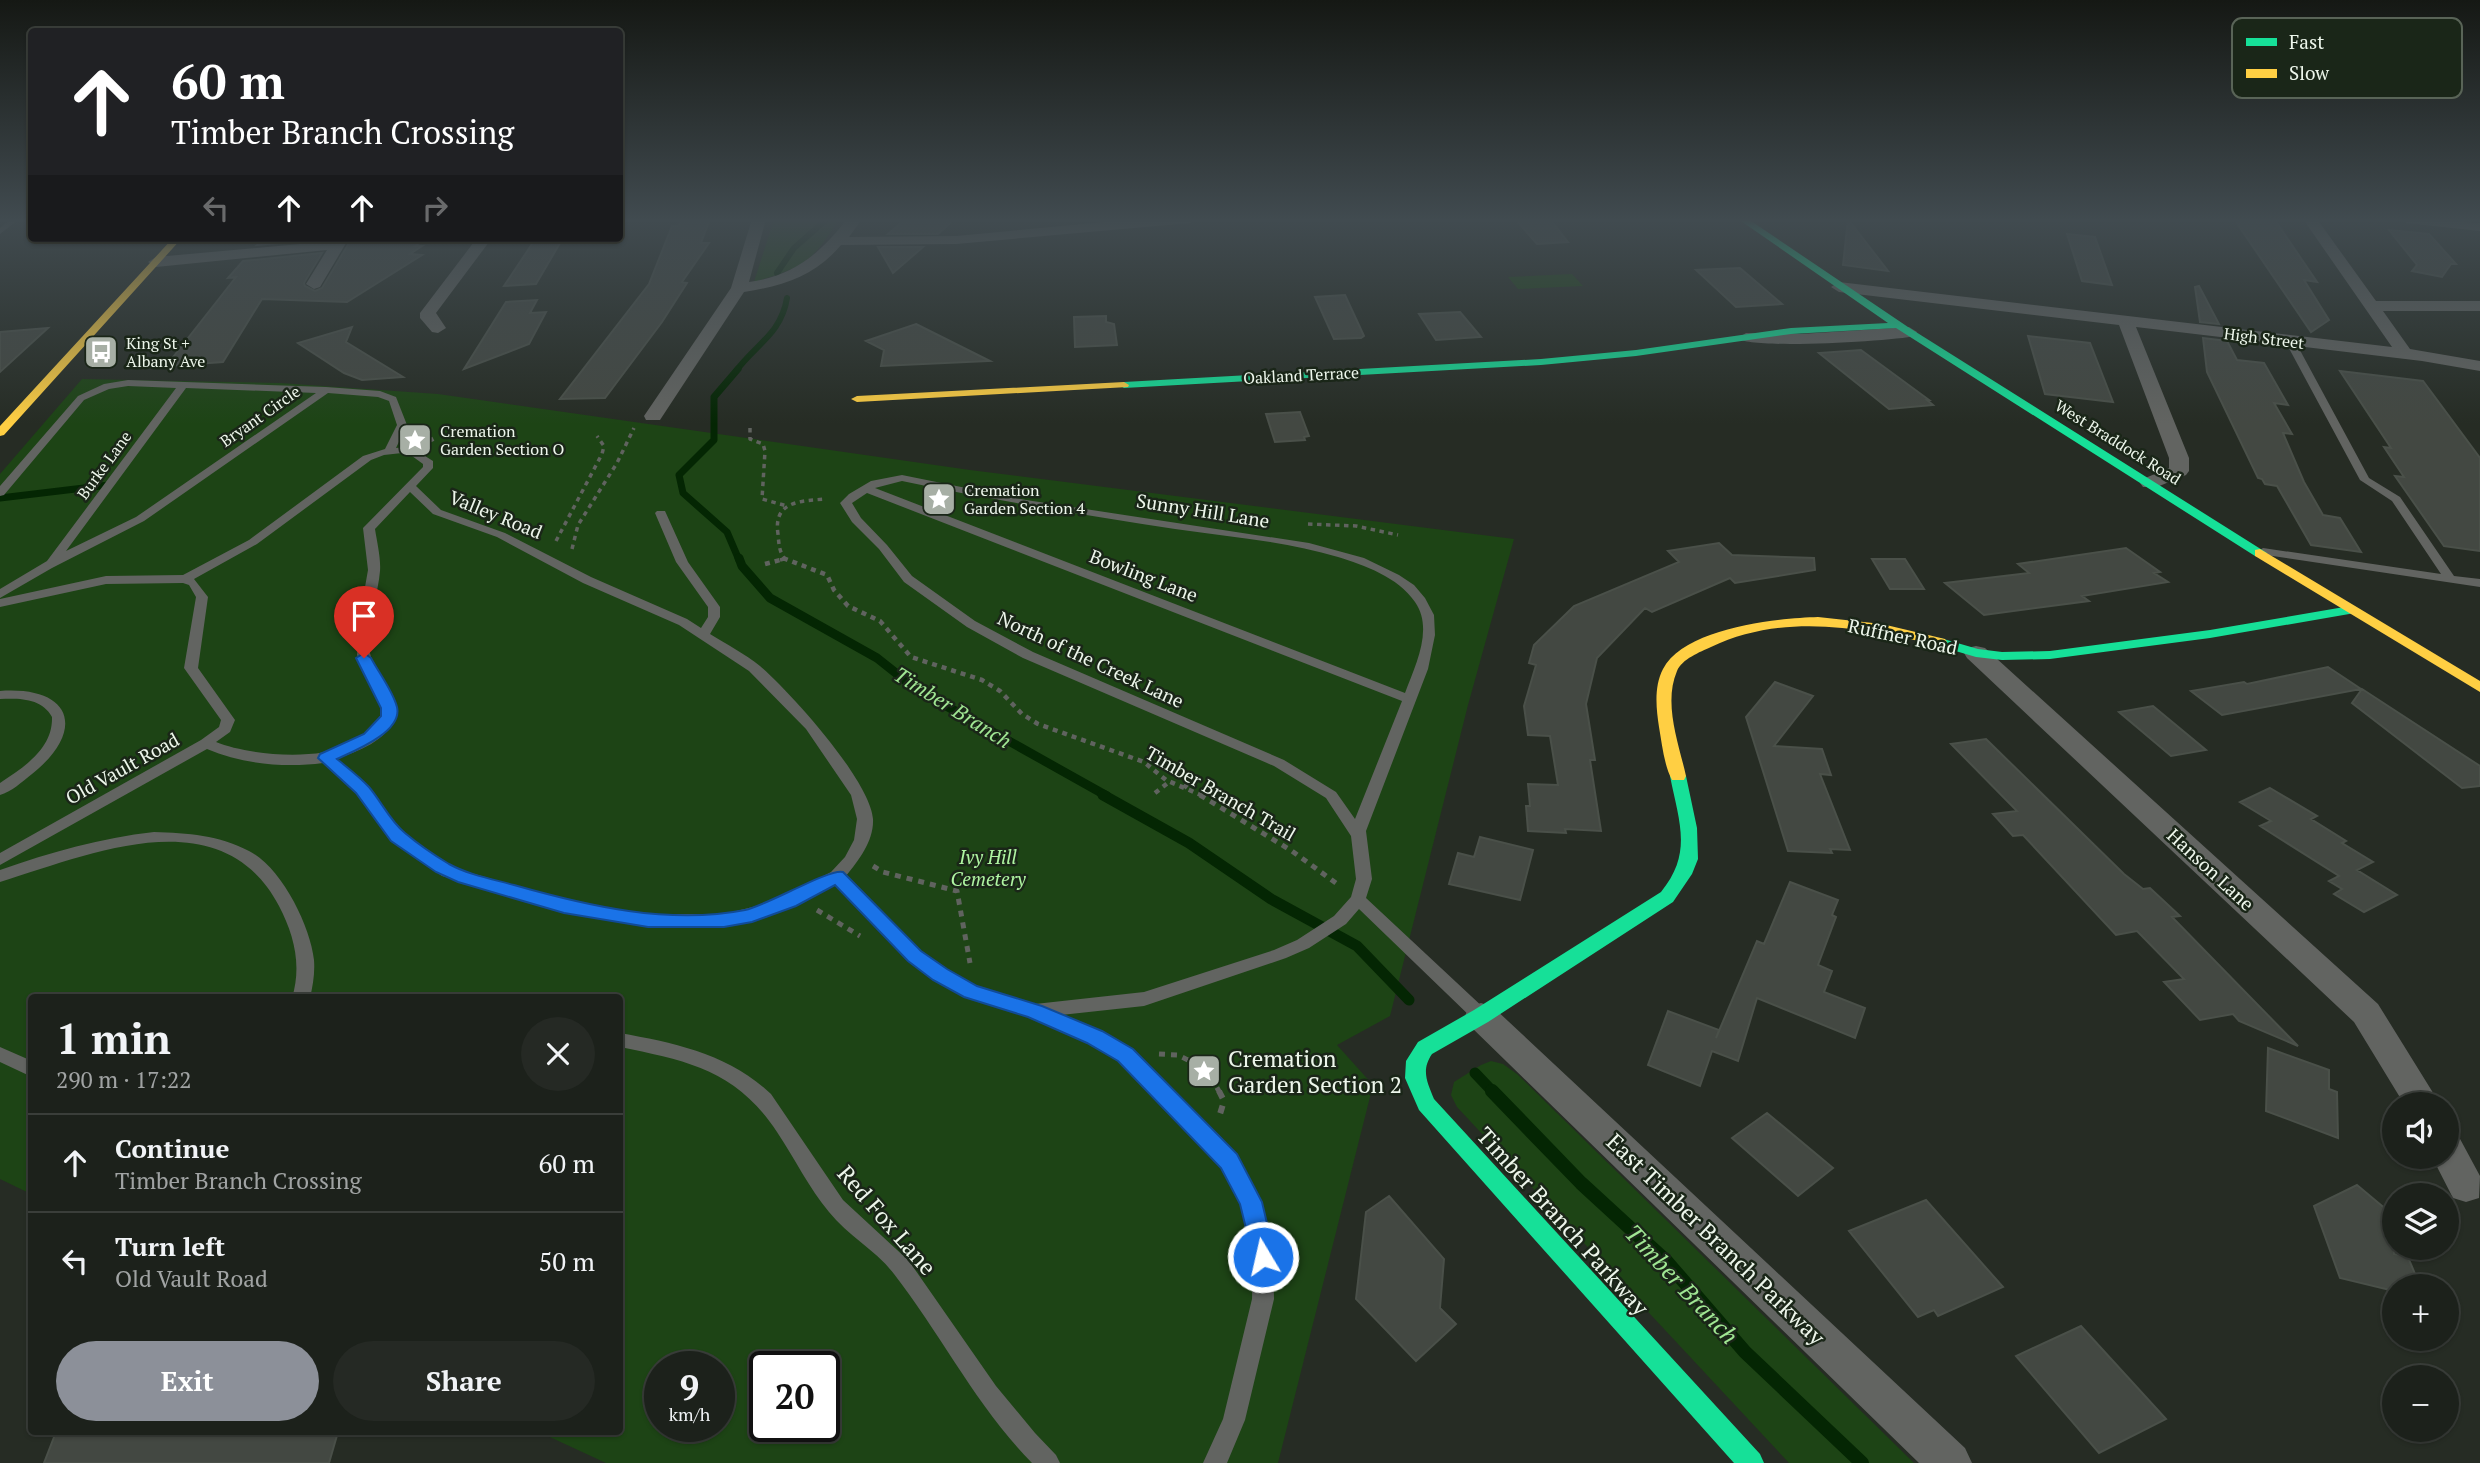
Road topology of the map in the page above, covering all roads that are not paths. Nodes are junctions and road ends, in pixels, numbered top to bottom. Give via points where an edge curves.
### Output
1 (132, 287) edge
2 (448, 287) edge
3 (745, 287) edge
4 (1839, 287) edge
5 (1841, 287) edge
6 (2357, 287) edge
7 (739, 288) joint
8 (2370, 306) junction
9 (2480, 306) edge
10 (2126, 322) junction
11 (438, 328) dead end
12 (1903, 328) junction
13 (1744, 338) joint
14 (2290, 341) junction
15 (2405, 354) junction
16 (2480, 366) edge
17 (183, 385) junction
18 (326, 390) junction
19 (857, 399) dead end
20 (653, 416) road end
21 (4, 425) edge
22 (389, 451) junction
23 (2150, 482) junction
24 (411, 486) junction
25 (865, 488) junction
26 (0, 493) edge
27 (661, 513) dead end
28 (2257, 551) junction
29 (51, 564) junction
30 (2449, 578) junction
31 (185, 579) junction
32 (2480, 583) edge
33 (0, 594) edge
34 (0, 603) edge
35 (2350, 610) junction
36 (704, 634) junction
37 (1976, 653) junction
38 (2480, 687) edge
39 (0, 695) edge
40 (1408, 699) junction
41 (206, 743) junction
42 (326, 758) junction
43 (0, 790) edge
44 (1358, 835) junction
45 (0, 860) edge
46 (0, 876) edge
47 (837, 876) junction
48 (1358, 899) junction
49 (301, 994) edge
50 (1035, 1012) junction
51 (1481, 1016) junction
52 (623, 1041) edge
53 (0, 1054) edge
54 (28, 1068) edge
55 (2415, 1092) edge
56 (2457, 1169) edge
57 (2466, 1185) dead end
58 (1048, 1463) edge
59 (1215, 1463) edge
60 (1751, 1463) edge
61 (1950, 1463) edge

1 - 21 street
2 - 11 street via 428,313
3 - 7 street
4 - 12 street, West Braddock Road
5 - 10 street, High Street
6 - 8 street
7 - 20 street
8 - 9 street
8 - 15 street
10 - 14 street, High Street
10 - 23 street via 2179,458 2179,471
12 - 13 street, Oakland Terrace via 1801,339
12 - 23 street, West Braddock Road
13 - 19 street, Oakland Terrace via 1541,362
14 - 15 street, High Street
14 - 30 lane via 2365,480 2396,499
15 - 16 street, High Street
17 - 18 lane, Bryant Circle
17 - 26 lane, Bryant Circle via 121,384 86,395
17 - 29 lane, Burke Lane
18 - 22 lane via 393,399 402,425
18 - 29 lane, Bryant Circle via 140,519
22 - 24 lane via 412,452 429,463
22 - 31 lane via 361,461 258,539
23 - 28 street, West Braddock Road
24 - 36 lane, Valley Road via 437,512 501,535
24 - 42 lane via 369,528 374,570 363,655 389,708 389,718 370,737
25 - 40 lane, Bowling Lane
25 - 40 lane, Sunny Hill Lane via 889,478 904,478 1026,503 1349,556 1411,589 1427,613 1428,643
25 - 44 lane, North of the Creek Lane via 846,504 856,520 908,579 971,624 1028,655 1279,763 1331,795
27 - 36 lane via 680,558 714,607
28 - 30 lane
28 - 35 street, West Braddock Road
29 - 33 lane, Bryant Circle
30 - 32 lane
31 - 34 lane via 106,580
31 - 41 lane via 202,597 191,668 228,720 225,729
35 - 37 street, Ruffner Road via 2050,655
35 - 38 street, West Braddock Road
36 - 47 lane, Valley Road via 760,674 811,726 853,785 865,823 862,840
37 - 51 street, Ruffner Road via 1875,626 1819,621 1714,638 1679,659 1671,668 1664,704 1687,824 1689,860 1681,879 1667,897
37 - 55 street, Hanson Lane via 2366,1013
39 - 43 lane via 45,700 60,724 46,753
40 - 44 lane, Sunny Hill Lane
41 - 42 lane, Old Vault Road via 232,752 302,760
41 - 45 lane, Old Vault Road
42 - 47 lane via 362,789 397,836 442,868 564,906 664,921 738,919 790,902
44 - 48 lane via 1364,879
46 - 49 lane via 61,855 134,841 195,839 229,848 254,861 271,878 294,918 308,968
47 - 50 lane via 923,963 971,991
48 - 50 lane via 1334,924 1280,954 1152,997
48 - 51 lane
50 - 59 lane via 1126,1055 1229,1161 1251,1202 1264,1280 1261,1309 1234,1420
51 - 60 street, Timber Branch Parkway via 1420,1054 1415,1078 1426,1104
51 - 61 street, East Timber Branch Parkway
52 - 58 lane, Red Fox Lane via 674,1051 724,1070 755,1090 831,1200 895,1260 995,1405
53 - 54 lane
56 - 57 street

